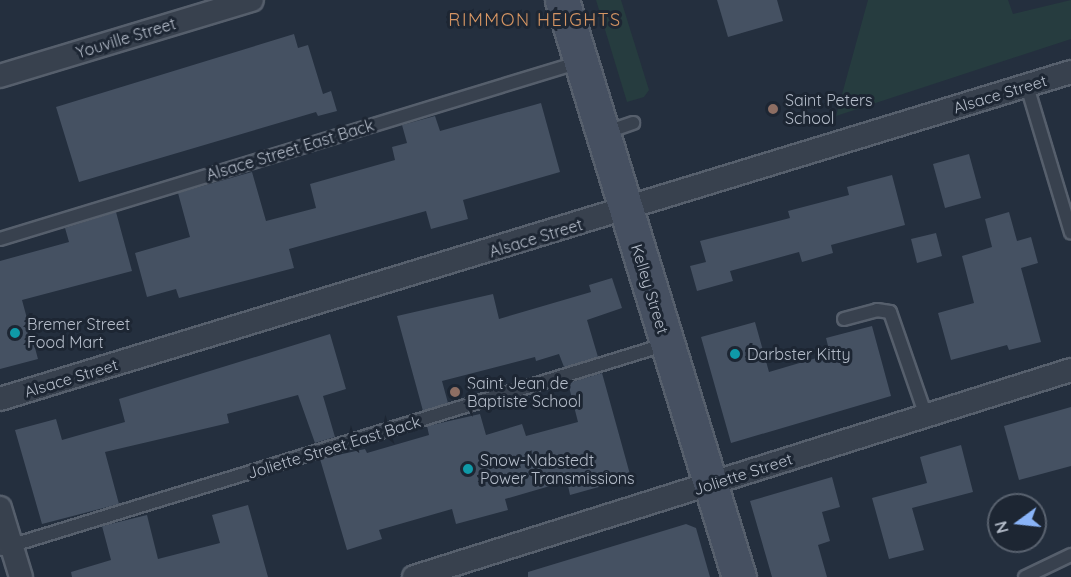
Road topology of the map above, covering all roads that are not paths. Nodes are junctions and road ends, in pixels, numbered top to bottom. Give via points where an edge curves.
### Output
1 (252, 0) edge
2 (562, 0) edge
3 (581, 62) junction
4 (1071, 72) edge
5 (0, 76) edge
6 (1027, 86) junction
7 (627, 211) junction
8 (1071, 234) edge
9 (0, 239) edge
10 (844, 319) dead end
11 (667, 344) junction
12 (1071, 370) edge
13 (0, 399) edge
14 (926, 416) junction
15 (710, 484) junction
16 (0, 508) edge
17 (6, 547) edge
18 (1071, 555) edge
19 (21, 577) edge
20 (414, 577) edge
21 (739, 577) edge
22 (1024, 577) edge

1 - 5 street, Youville Street
2 - 3 street, Kelley Street
3 - 7 street, Kelley Street via 618,128
3 - 9 lane, Alsace Street East Back
4 - 6 street, Alsace Street
6 - 7 street, Alsace Street
6 - 8 lane
7 - 11 street, Kelley Street
7 - 13 street, Alsace Street
10 - 14 lane via 877,310 890,312
11 - 15 street, Kelley Street
11 - 17 lane, Joliette Street East Back
12 - 14 street, Joliette Street
14 - 15 street, Joliette Street
15 - 20 street, Joliette Street
15 - 21 street, Kelley Street
16 - 17 street
17 - 19 street
18 - 22 lane

